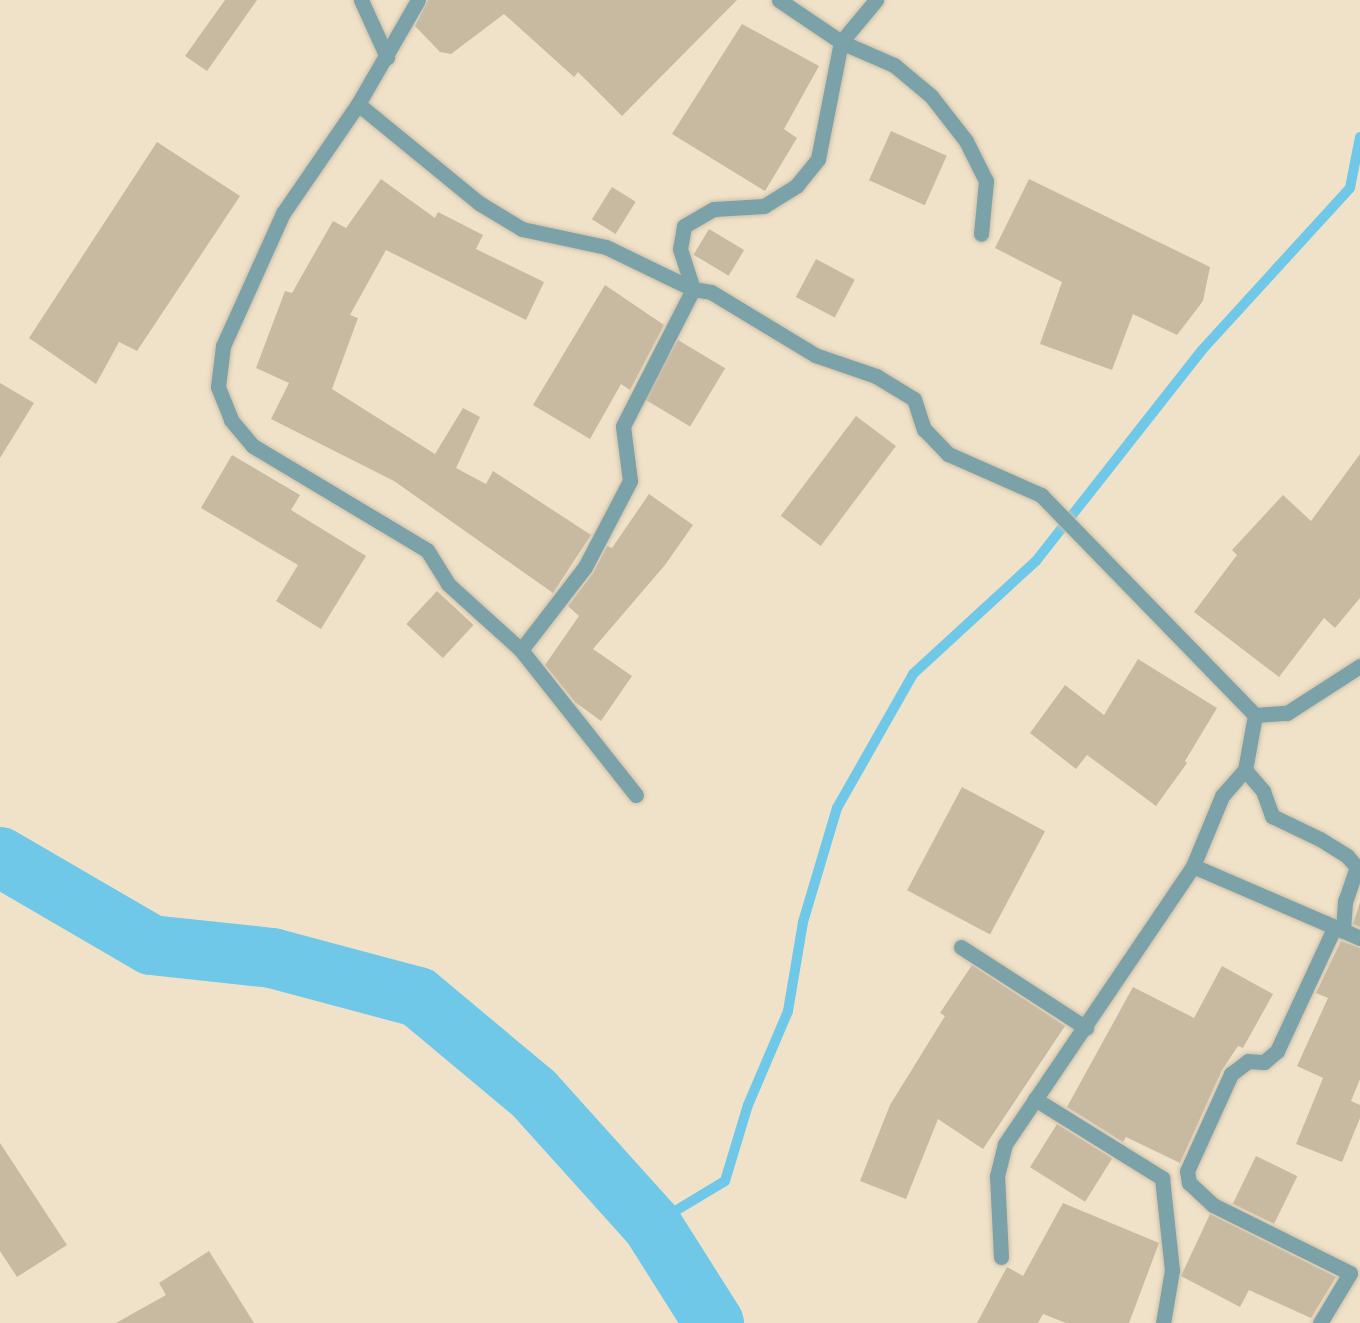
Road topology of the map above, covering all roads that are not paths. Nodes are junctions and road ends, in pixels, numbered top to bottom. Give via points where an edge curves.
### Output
1 (361, 0) edge
2 (418, 0) edge
3 (779, 0) edge
4 (876, 0) edge
5 (841, 42) junction
6 (387, 57) junction
7 (358, 104) junction
8 (981, 234) dead end
9 (693, 289) junction
10 (521, 650) junction
11 (1360, 666) edge
12 (1255, 715) junction
13 (1245, 770) junction
14 (636, 795) dead end
15 (1193, 866) junction
16 (1338, 930) junction
17 (1360, 938) edge
18 (961, 947) dead end
19 (1086, 1028) junction
20 (1035, 1099) junction
21 (1001, 1257) dead end
22 (1163, 1323) edge
23 (1320, 1323) edge

1 - 6 street
2 - 6 street
3 - 5 street
4 - 5 street
5 - 8 street via 894,65 931,96 966,141 986,181
5 - 9 street via 818,159 797,185 764,206 714,209 684,226 680,249
6 - 7 street
7 - 9 street via 479,203 522,229 606,247
7 - 10 street via 284,213 223,346 219,387 231,420 253,446 427,550 448,584
9 - 10 street via 623,426 630,481 585,567
9 - 12 street via 711,292 815,355 876,376 914,399 924,429 948,454 1041,495
10 - 14 street
11 - 12 street via 1287,713
12 - 13 street
13 - 15 street via 1222,796
13 - 16 street via 1263,791 1272,816 1320,839 1357,867
15 - 16 street
15 - 19 street
16 - 17 street
16 - 23 street via 1277,1051 1264,1062 1248,1061 1231,1074 1187,1171 1189,1183 1213,1206 1350,1273
18 - 19 street
19 - 20 street
20 - 21 street via 1005,1144 997,1176
20 - 22 street via 1162,1178 1172,1270

